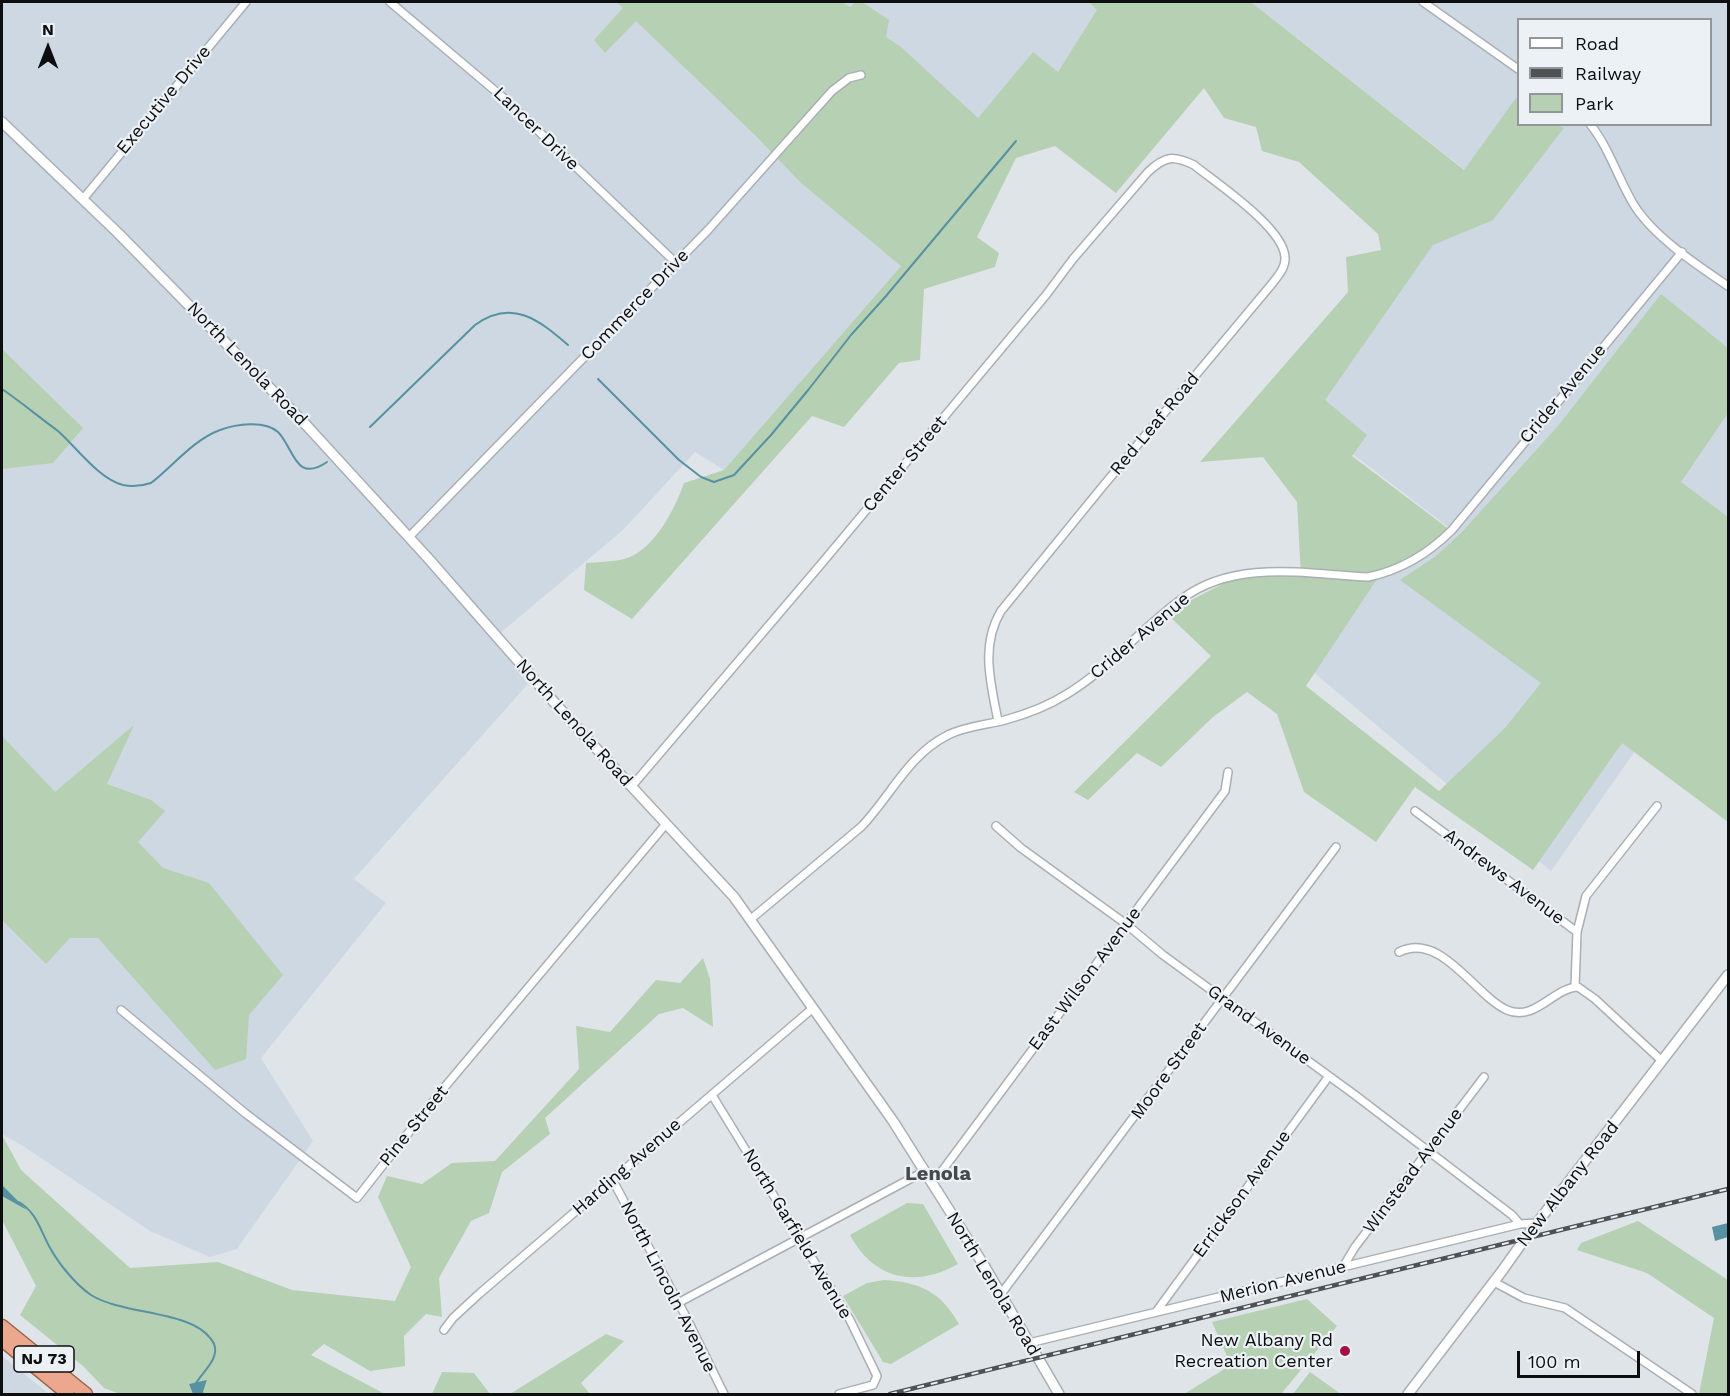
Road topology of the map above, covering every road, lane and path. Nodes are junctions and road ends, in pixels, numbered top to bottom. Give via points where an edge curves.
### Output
1 (246, 2) edge
2 (390, 2) edge
3 (1423, 2) edge
4 (1517, 68) edge
5 (861, 75) dead end
6 (2, 122) edge
7 (1591, 126) edge
8 (1185, 161) joint
9 (83, 199) junction
10 (1682, 252) junction
11 (676, 263) junction
12 (1728, 286) edge
13 (409, 537) junction
14 (998, 721) junction
15 (1228, 772) dead end
16 (632, 786) junction
17 (1657, 806) dead end
18 (1415, 811) dead end
19 (666, 824) junction
20 (996, 826) dead end
21 (1336, 847) dead end
22 (752, 919) junction
23 (1126, 924) junction
24 (1577, 932) junction
25 (1399, 952) dead end
26 (1728, 975) edge
27 (1575, 987) junction
28 (1222, 998) junction
29 (813, 1008) junction
30 (122, 1010) dead end
31 (1662, 1061) junction
32 (1329, 1076) junction
33 (1485, 1077) dead end
34 (712, 1095) junction
35 (1428, 1150) junction
36 (925, 1171) junction
37 (612, 1179) junction
38 (931, 1180) junction
39 (1538, 1223) junction
40 (1520, 1224) junction
41 (798, 1237) junction
42 (1343, 1267) junction
43 (1494, 1282) junction
44 (1001, 1294) junction
45 (678, 1303) junction
46 (1155, 1312) junction
47 (2, 1326) edge
48 (444, 1330) dead end
49 (2, 1340) edge
50 (1029, 1343) junction
51 (68, 1395) edge
52 (86, 1395) edge
53 (724, 1395) edge
54 (839, 1395) edge
55 (1059, 1395) edge
56 (1408, 1395) edge
57 (1692, 1395) edge

1 - 9 street, Executive Drive
2 - 11 street, Lancer Drive via 497,92
3 - 4 street
5 - 11 street, Commerce Drive via 849,78 832,91
6 - 9 main road, North Lenola Road
7 - 10 street via 1636,208
8 - 14 street, Red Leaf Road via 1259,217 1277,237 1285,262 1271,285 1091,499 994,622 988,647
8 - 16 street, Center Street via 1161,161 1136,185 881,494
9 - 13 main road, North Lenola Road via 260,376
10 - 12 street
10 - 14 street, Crider Avenue via 1452,530 1420,558 1368,577 1266,572 1208,583 1184,597 1079,686 1037,710
11 - 13 street, Commerce Drive
13 - 16 main road, North Lenola Road
14 - 22 street, Crider Avenue via 949,734 922,752 861,827
15 - 23 street, East Wilson Avenue via 1225,792
16 - 19 main road, North Lenola Road
17 - 24 street via 1586,896
18 - 24 street, Andrews Avenue
19 - 22 main road, North Lenola Road
19 - 30 street, Pine Street via 357,1198 245,1113
20 - 23 street, Grand Avenue
21 - 28 street, Moore Street
22 - 29 main road, North Lenola Road
23 - 28 street, Grand Avenue
23 - 38 street, East Wilson Avenue via 997,1099
24 - 27 street, Andrews Avenue
25 - 27 street via 1409,948 1434,953 1500,1005 1516,1012 1540,1007 1564,989
26 - 31 main road, New Albany Road
27 - 31 street via 1595,999
28 - 32 street, Grand Avenue
28 - 44 street, Moore Street
29 - 34 street, Harding Avenue
29 - 36 main road, North Lenola Road
31 - 39 main road, New Albany Road
32 - 35 street, Grand Avenue
32 - 46 street, Errickson Avenue
33 - 35 street, Winstead Avenue
34 - 37 street, Harding Avenue
34 - 41 street, North Garfield Avenue
35 - 40 street, Grand Avenue
35 - 42 street, Winstead Avenue
36 - 38 main road, North Lenola Road
36 - 41 street
37 - 45 street, North Lincoln Avenue
37 - 48 street, Harding Avenue
38 - 44 main road, North Lenola Road
39 - 40 street, Merion Avenue
39 - 43 main road, New Albany Road
40 - 42 street, Merion Avenue
41 - 45 street
41 - 54 street, North Garfield Avenue via 850,1320 877,1377 873,1385
42 - 46 street, Merion Avenue
43 - 56 main road, New Albany Road
43 - 57 street via 1524,1298 1565,1308
44 - 50 main road, North Lenola Road
45 - 53 street, North Lincoln Avenue
46 - 50 street, Merion Avenue
47 - 52 highway, NJ 73
49 - 51 highway, NJ 73
50 - 55 main road, North Lenola Road

